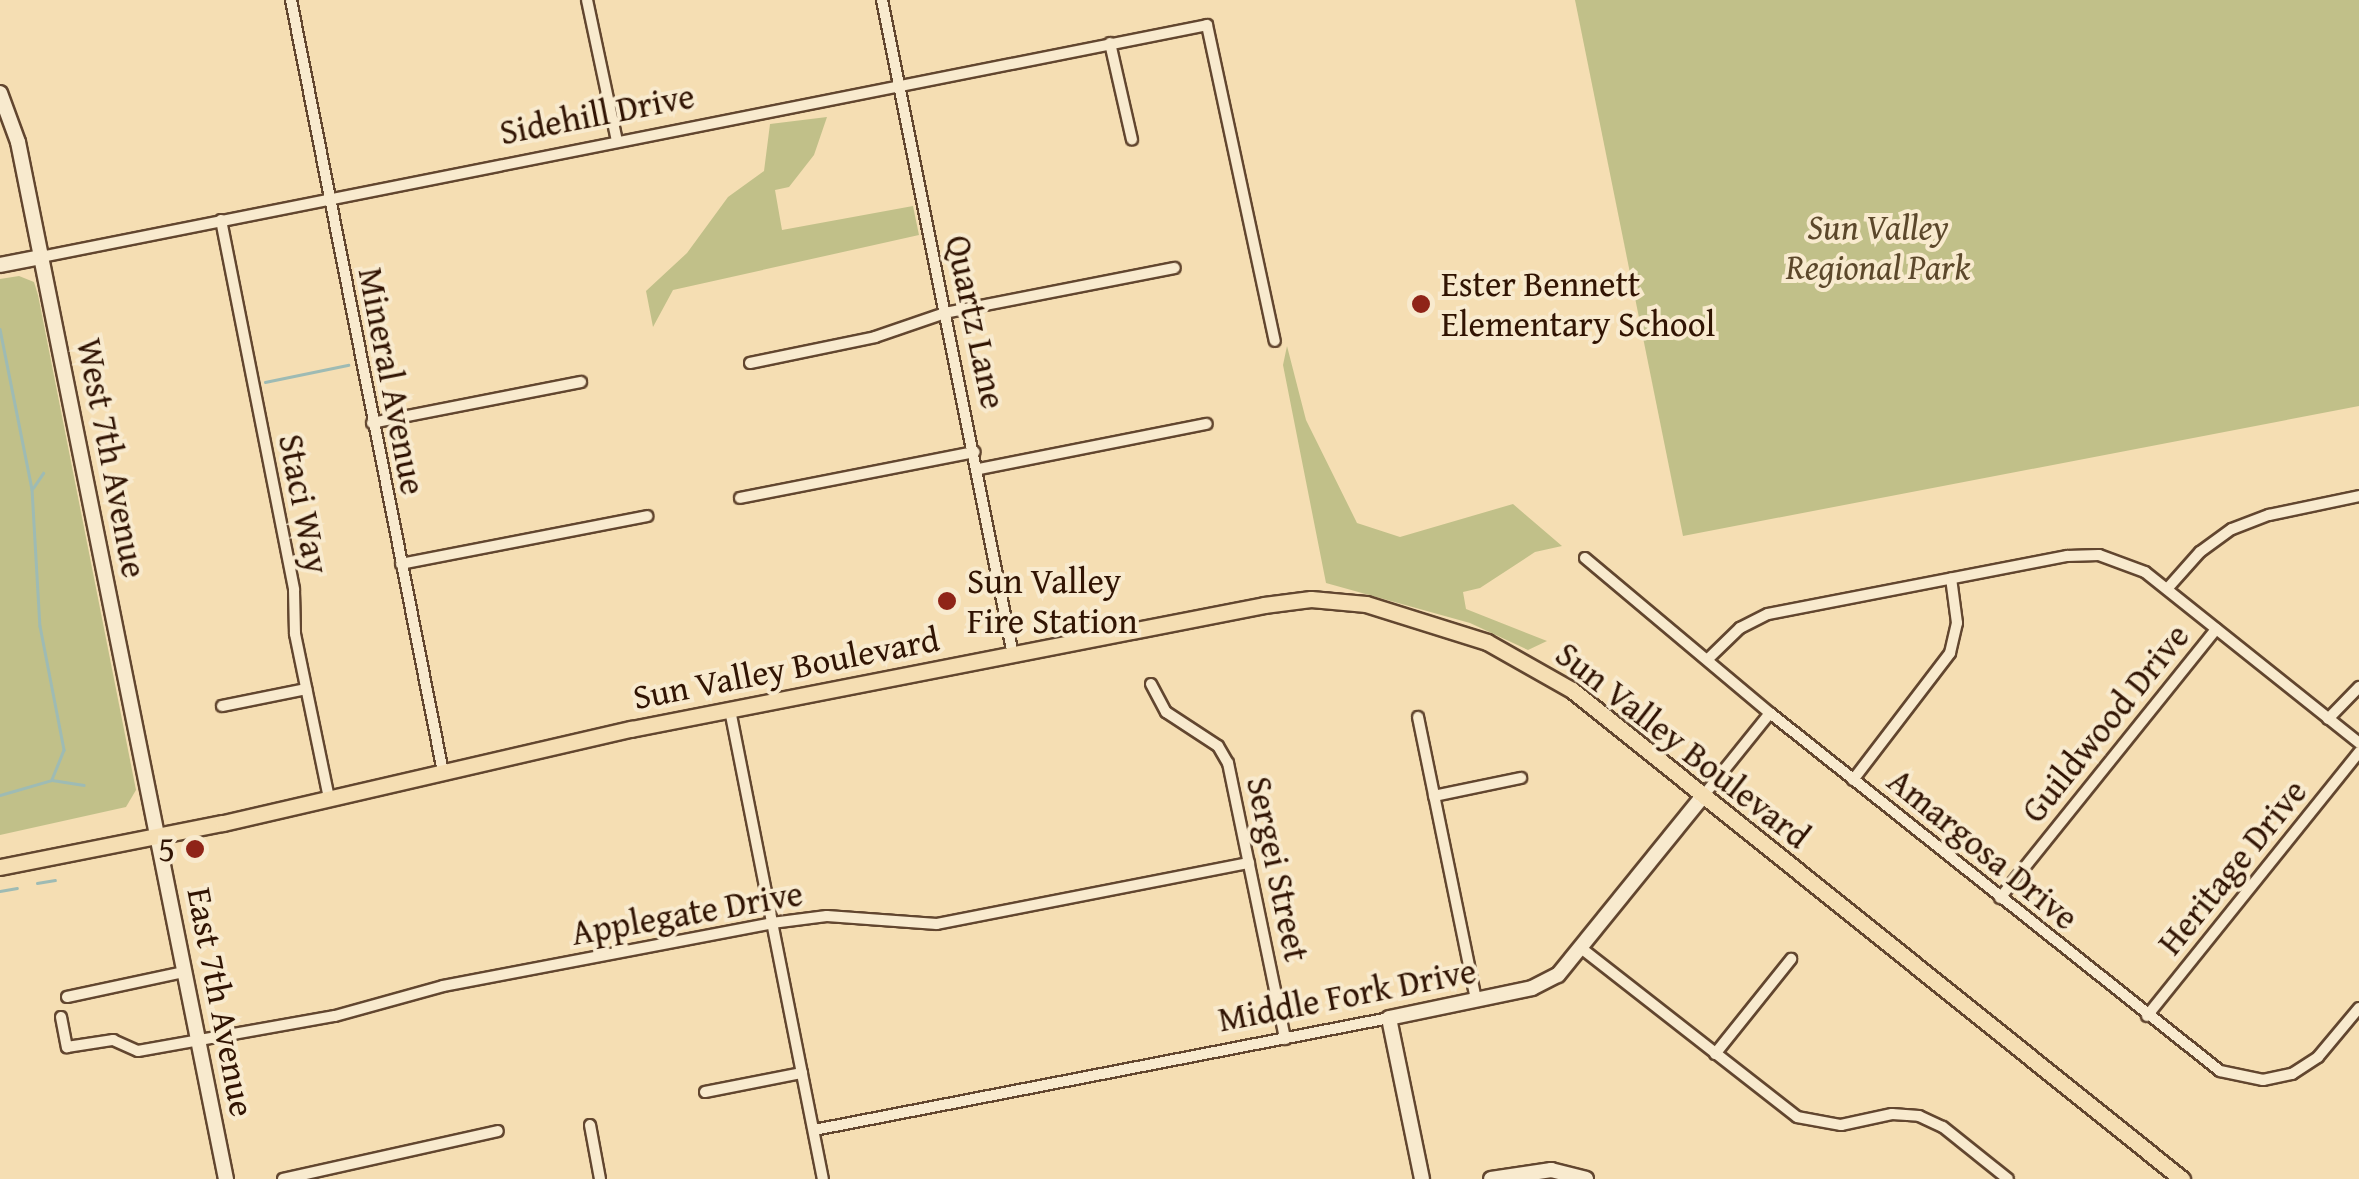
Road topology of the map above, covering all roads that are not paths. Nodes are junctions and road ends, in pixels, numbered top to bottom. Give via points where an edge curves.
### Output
1 (292, 0) edge
2 (588, 0) edge
3 (882, 0) edge
4 (1110, 43) junction
5 (901, 84) junction
6 (0, 93) edge
7 (1132, 140) dead end
8 (617, 141) junction
9 (331, 199) junction
10 (221, 220) junction
11 (42, 257) junction
12 (0, 265) edge
13 (1176, 268) dead end
14 (945, 313) junction
15 (1275, 341) dead end
16 (750, 363) dead end
17 (581, 382) dead end
18 (372, 423) junction
19 (1207, 424) dead end
20 (975, 452) junction
21 (979, 470) junction
22 (2359, 496) edge
23 (740, 498) dead end
24 (647, 516) dead end
25 (1585, 558) dead end
26 (401, 564) junction
27 (1951, 578) junction
28 (2167, 590) junction
29 (2216, 628) junction
30 (1014, 655) junction
31 (1708, 660) junction
32 (1151, 684) dead end
33 (2359, 687) edge
34 (306, 690) junction
35 (222, 706) dead end
36 (730, 710) junction
37 (1770, 713) junction
38 (1418, 717) dead end
39 (2328, 719) junction
40 (2359, 743) edge
41 (2359, 752) edge
42 (442, 772) junction
43 (1521, 778) dead end
44 (1853, 780) junction
45 (1704, 795) junction
46 (1434, 796) junction
47 (329, 798) junction
48 (157, 837) junction
49 (1249, 863) junction
50 (0, 867) edge
51 (2000, 898) junction
52 (772, 922) junction
53 (1582, 948) junction
54 (1791, 959) dead end
55 (184, 972) junction
56 (67, 997) dead end
57 (1476, 1000) junction
58 (2359, 1008) edge
59 (62, 1016) dead end
60 (2147, 1016) junction
61 (1389, 1018) junction
62 (1285, 1039) junction
63 (198, 1042) junction
64 (1714, 1054) junction
65 (802, 1073) junction
66 (705, 1092) dead end
67 (590, 1125) dead end
68 (814, 1130) junction
69 (498, 1132) dead end
70 (226, 1179) edge
71 (283, 1179) edge
72 (600, 1179) edge
73 (823, 1179) edge
74 (1422, 1179) edge
75 (1491, 1179) edge
76 (1586, 1179) edge
77 (2008, 1179) edge
78 (2182, 1179) edge

1 - 9 street, Mineral Avenue
2 - 8 street
3 - 5 street, Quartz Lane
4 - 5 street, Sidehill Drive
4 - 7 street
4 - 15 street, Sidehill Drive via 1207,26
5 - 8 street, Sidehill Drive
5 - 14 street, Quartz Lane
6 - 11 main road, West 7th Avenue
8 - 9 street, Sidehill Drive
9 - 10 street, Sidehill Drive
9 - 18 street, Mineral Avenue
10 - 11 street, Sidehill Drive
10 - 34 street, Staci Way via 294,590
11 - 12 main road, Sidehill Drive
11 - 48 main road, West 7th Avenue
13 - 14 street
14 - 16 street via 875,338
14 - 20 street, Quartz Lane
17 - 18 street
18 - 26 street, Mineral Avenue
19 - 21 street
20 - 21 street, Quartz Lane
20 - 23 street
21 - 30 street, Quartz Lane
22 - 28 street via 2269,514 2232,530 2200,552
24 - 26 street
25 - 31 street, Amargosa Drive
26 - 42 street, Mineral Avenue
27 - 28 street via 2100,555 2132,565
27 - 31 street via 1768,614 1740,628
27 - 44 street via 1957,623 1950,653
28 - 29 street
29 - 39 street
29 - 51 street, Guildwood Drive
30 - 36 main road, Sun Valley Boulevard
30 - 45 main road, Sun Valley Boulevard via 1280,602 1366,604 1460,631 1532,665
31 - 37 street, Amargosa Drive
32 - 49 street, Sergei Street via 1174,719 1224,754
33 - 39 street
34 - 35 street
34 - 47 street, Staci Way
36 - 42 main road, Sun Valley Boulevard
36 - 52 street
37 - 44 street, Amargosa Drive
37 - 45 street, Middle Fork Drive
38 - 46 street
39 - 40 street
41 - 60 street, Heritage Drive
42 - 47 main road, Sun Valley Boulevard
43 - 46 street
44 - 51 street, Amargosa Drive
45 - 53 main road, Middle Fork Drive
45 - 78 main road, Sun Valley Boulevard
46 - 57 street
47 - 48 main road, Sun Valley Boulevard
48 - 50 main road, Sun Valley Boulevard
48 - 55 main road, East 7th Avenue
49 - 52 street, Applegate Drive via 937,924 827,916
49 - 62 street, Sergei Street
51 - 60 street, Amargosa Drive
52 - 63 street, Applegate Drive
52 - 65 street
53 - 57 main road, Middle Fork Drive via 1546,982
53 - 64 street
54 - 64 street
55 - 56 street
55 - 63 main road, East 7th Avenue
57 - 61 main road, Middle Fork Drive
58 - 60 street, Amargosa Drive via 2306,1066 2263,1080 2220,1071
59 - 63 street, Applegate Drive via 68,1047 113,1040 138,1051
61 - 62 street, Middle Fork Drive
61 - 74 main road
62 - 68 street, Middle Fork Drive
63 - 70 main road, East 7th Avenue
64 - 77 street via 1796,1117 1841,1125 1892,1114 1919,1116
65 - 66 street
65 - 68 street
67 - 72 street
68 - 73 street
69 - 71 street
75 - 76 main road via 1551,1170

